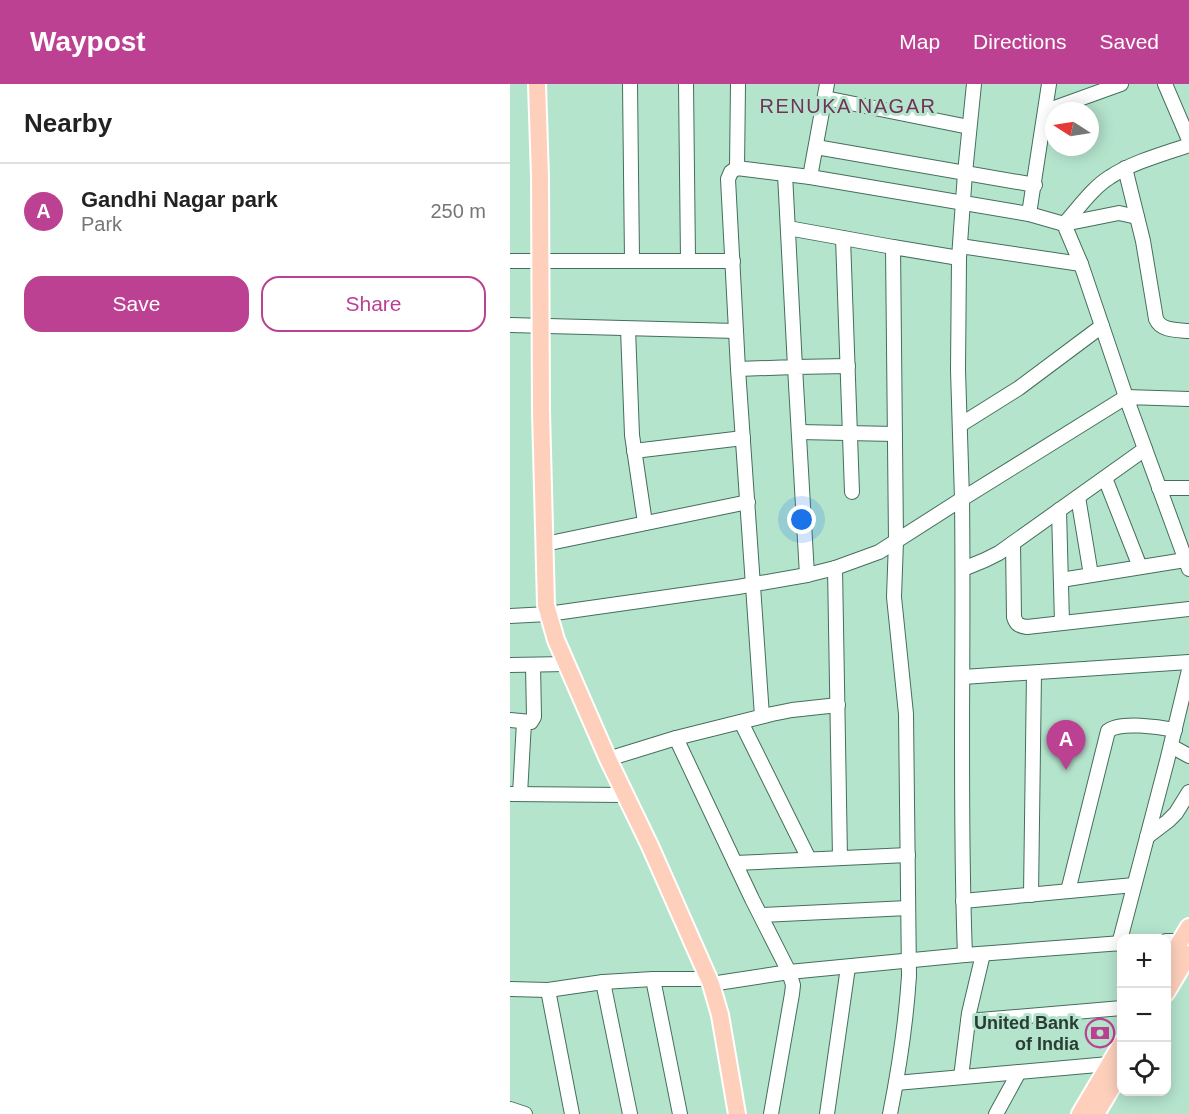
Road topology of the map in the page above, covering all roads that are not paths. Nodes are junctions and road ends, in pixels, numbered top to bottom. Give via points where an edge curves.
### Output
1 (537, 84) edge
2 (630, 84) edge
3 (686, 84) edge
4 (738, 84) edge
5 (827, 84) edge
6 (974, 84) edge
7 (1049, 84) edge
8 (1121, 84) edge
9 (1165, 84) edge
10 (825, 98) junction
11 (1047, 102) edge
12 (1071, 102) edge
13 (1045, 118) edge
14 (969, 127) junction
15 (1189, 140) edge
16 (1189, 145) edge
17 (816, 147) junction
18 (737, 168) junction
19 (1125, 168) junction
20 (965, 173) junction
21 (785, 174) junction
22 (810, 177) junction
23 (1035, 185) junction
24 (963, 204) junction
25 (1029, 214) junction
26 (1137, 217) junction
27 (1064, 225) junction
28 (788, 228) junction
29 (843, 238) junction
30 (893, 247) junction
31 (960, 252) junction
32 (632, 260) junction
33 (688, 260) junction
34 (510, 261) edge
35 (541, 261) junction
36 (733, 261) junction
37 (1081, 264) junction
38 (510, 325) edge
39 (541, 325) junction
40 (1102, 326) junction
41 (628, 329) junction
42 (736, 331) junction
43 (1189, 331) edge
44 (848, 366) junction
45 (795, 367) junction
46 (738, 369) junction
47 (1126, 397) junction
48 (1189, 399) edge
49 (960, 425) junction
50 (799, 432) junction
51 (850, 434) junction
52 (895, 434) junction
53 (743, 438) junction
54 (1145, 449) junction
55 (634, 452) junction
56 (1105, 478) junction
57 (1159, 488) junction
58 (1189, 488) edge
59 (852, 492) dead end
60 (1078, 497) junction
61 (962, 499) junction
62 (748, 502) junction
63 (1059, 510) junction
64 (645, 523) junction
65 (896, 541) junction
66 (1013, 543) junction
67 (545, 544) junction
68 (1187, 564) edge
69 (1140, 567) junction
70 (835, 568) junction
71 (963, 569) junction
72 (807, 575) junction
73 (1091, 575) junction
74 (1061, 580) junction
75 (754, 584) junction
76 (1189, 609) edge
77 (549, 614) junction
78 (510, 616) edge
79 (1062, 623) junction
80 (1189, 662) edge
81 (567, 664) junction
82 (510, 665) edge
83 (533, 665) junction
84 (1189, 670) edge
85 (1034, 673) junction
86 (963, 677) junction
87 (838, 705) junction
88 (762, 716) junction
89 (517, 721) edge
90 (741, 722) junction
91 (1175, 730) junction
92 (676, 738) junction
93 (1171, 746) junction
94 (1189, 756) edge
95 (608, 759) junction
96 (1189, 792) edge
97 (515, 794) edge
98 (624, 795) junction
99 (1147, 837) junction
100 (908, 855) junction
101 (840, 858) junction
102 (809, 859) junction
103 (735, 862) junction
104 (1134, 885) junction
105 (1068, 891) junction
106 (1031, 895) junction
107 (963, 901) junction
108 (908, 908) junction
109 (760, 915) junction
110 (1122, 934) edge
111 (1183, 942) edge
112 (1117, 943) edge
113 (983, 954) junction
114 (965, 955) junction
115 (1171, 959) edge
116 (909, 961) junction
117 (848, 967) junction
118 (789, 972) junction
119 (652, 979) junction
120 (709, 981) junction
121 (603, 982) junction
122 (1169, 988) edge
123 (510, 989) edge
124 (548, 990) junction
125 (1117, 1008) edge
126 (968, 1021) junction
127 (1115, 1067) edge
128 (1019, 1072) junction
129 (962, 1077) junction
130 (896, 1083) junction
131 (510, 1109) edge
132 (525, 1114) edge
133 (572, 1114) edge
134 (630, 1114) edge
135 (680, 1114) edge
136 (737, 1114) edge
137 (771, 1114) edge
138 (827, 1114) edge
139 (890, 1114) edge
140 (996, 1114) edge
141 (1080, 1114) edge
142 (1096, 1114) edge

1 - 35 main road
2 - 32 street
3 - 33 street
4 - 18 street
5 - 10 street
6 - 14 street
7 - 11 street
8 - 12 street
9 - 15 street
10 - 14 street
10 - 17 street
13 - 23 street
14 - 20 street
16 - 19 street
17 - 20 street
17 - 22 street
18 - 21 street
18 - 36 street via 728,178
19 - 26 street
19 - 27 street via 1097,187
20 - 23 street
20 - 24 street
21 - 22 street
21 - 28 street
22 - 24 street
23 - 25 street
24 - 25 street
24 - 31 street
25 - 27 street
26 - 27 street via 1119,213
26 - 43 street via 1158,324
27 - 37 street
28 - 29 street
28 - 45 street
29 - 30 street
29 - 44 street
30 - 31 street
30 - 52 street
31 - 37 street
31 - 49 street
32 - 33 street
32 - 35 street
33 - 36 street
34 - 35 street
35 - 39 main road
36 - 42 street
37 - 40 street
38 - 39 street
39 - 41 street
39 - 67 main road
40 - 47 street
40 - 49 street via 1019,388
41 - 42 street
41 - 55 street
42 - 46 street
44 - 45 street
44 - 51 street
45 - 46 street
45 - 50 street
46 - 53 street
47 - 48 street
47 - 54 street
47 - 61 street
49 - 61 street
50 - 51 street
50 - 72 street
51 - 52 street
51 - 59 street
52 - 65 street
53 - 55 street
53 - 62 street
54 - 56 street
54 - 57 street
55 - 64 street
56 - 60 street
56 - 69 street
57 - 58 street
57 - 68 street
60 - 63 street
60 - 73 street
61 - 65 street
61 - 71 street
62 - 64 street
62 - 75 street
63 - 66 street
63 - 74 street
64 - 67 street
65 - 70 street via 879,552
65 - 100 street via 894,597 906,714
66 - 71 street
66 - 79 street via 1016,623 1027,627
67 - 77 main road
68 - 69 street
69 - 73 street
70 - 72 street
70 - 87 street
71 - 86 street
72 - 75 street
73 - 74 street
74 - 79 street
75 - 77 street
75 - 88 street
76 - 79 street
77 - 78 street
77 - 81 main road
80 - 85 street
81 - 83 street
81 - 95 main road
82 - 83 street
83 - 89 street via 534,717 531,722
84 - 91 street
85 - 86 street
85 - 106 street
86 - 107 street
87 - 88 street
87 - 101 street
88 - 90 street
89 - 97 street
90 - 92 street
90 - 102 street
91 - 93 street
91 - 105 street via 1116,726 1108,731
92 - 95 street
92 - 103 street
93 - 94 street
93 - 99 street
95 - 98 main road
96 - 99 street via 1176,813
97 - 98 street
98 - 120 main road
99 - 104 street
100 - 101 street
100 - 108 street
101 - 102 street
102 - 103 street
103 - 109 street
104 - 105 street
104 - 110 street
105 - 106 street
106 - 107 street
107 - 114 street
108 - 109 street
108 - 116 street
109 - 118 street
111 - 115 main road
111 - 122 main road
112 - 113 street
113 - 114 street
113 - 126 street
114 - 116 street
116 - 117 street
116 - 130 street
117 - 118 street
117 - 138 street
118 - 120 street
118 - 137 street via 792,994
119 - 120 street
119 - 121 street
119 - 135 street
120 - 136 main road via 720,1015
121 - 124 street
121 - 134 street
123 - 124 street
124 - 133 street
125 - 126 street
126 - 129 street
127 - 128 street
127 - 141 main road
127 - 142 main road
128 - 129 street
128 - 140 street
129 - 130 street
130 - 139 street
131 - 132 street

